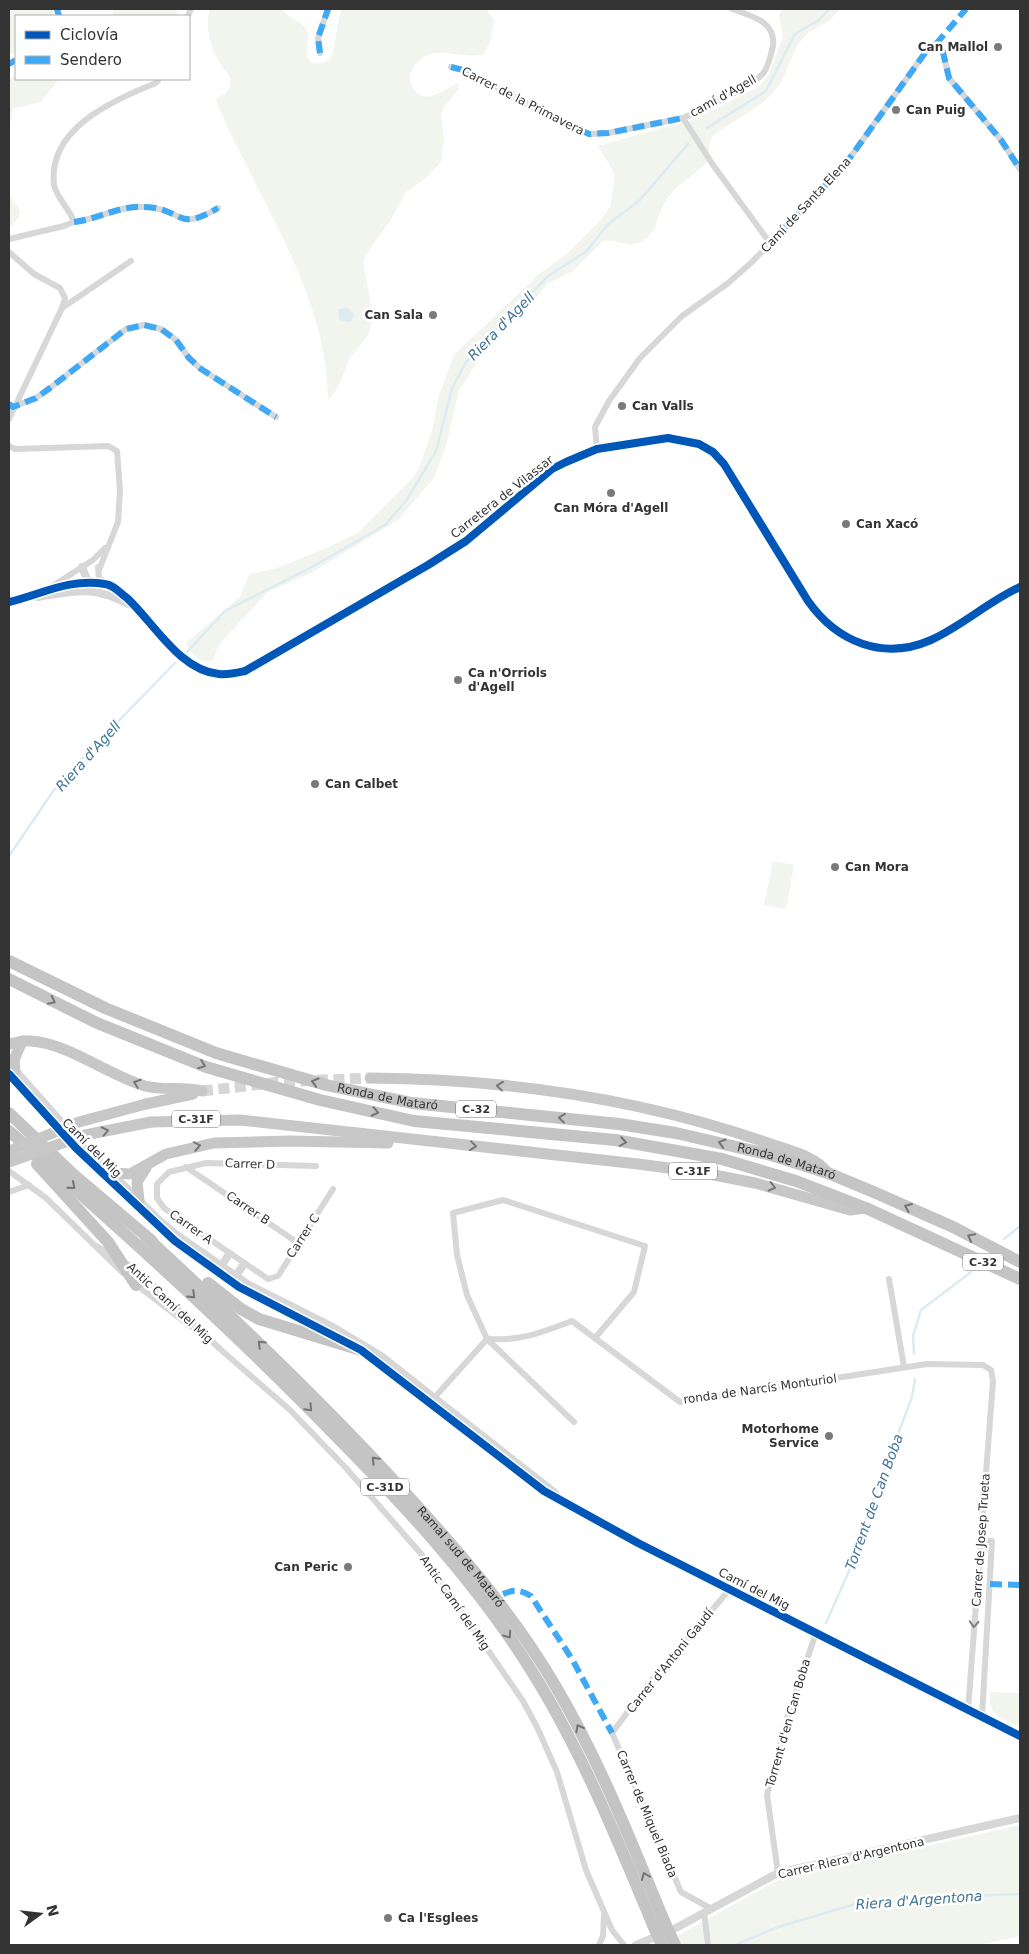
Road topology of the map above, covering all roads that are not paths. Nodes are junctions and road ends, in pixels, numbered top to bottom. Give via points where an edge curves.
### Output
1 (328, 9) edge
2 (732, 9) edge
3 (320, 53) dead end
4 (451, 67) dead end
5 (158, 80) edge
6 (683, 118) junction
7 (1020, 169) edge
8 (218, 208) dead end
9 (74, 222) junction
10 (9, 239) edge
11 (770, 243) junction
12 (9, 252) edge
13 (131, 261) dead end
14 (62, 308) junction
15 (11, 406) edge
16 (276, 417) dead end
17 (9, 419) edge
18 (9, 446) edge
19 (596, 450) junction
20 (108, 545) junction
21 (89, 562) junction
22 (82, 567) junction
23 (99, 574) junction
24 (92, 583) junction
25 (107, 584) junction
26 (1020, 587) edge
27 (49, 592) junction
28 (121, 600) junction
29 (9, 602) edge
30 (142, 612) junction
31 (9, 961) edge
32 (9, 979) edge
33 (22, 1041) junction
34 (9, 1044) edge
35 (11, 1069) edge
36 (370, 1078) tunnel mouth
37 (9, 1113) edge
38 (9, 1131) edge
39 (430, 1141) junction
40 (9, 1151) edge
41 (9, 1162) edge
42 (152, 1162) junction
43 (200, 1164) junction
44 (316, 1166) dead end
45 (186, 1167) junction
46 (9, 1171) edge
47 (112, 1173) junction
48 (828, 1173) junction
49 (197, 1174) junction
50 (29, 1185) junction
51 (333, 1189) dead end
52 (9, 1192) edge
53 (139, 1200) junction
54 (866, 1208) junction
55 (165, 1232) junction
56 (146, 1237) junction
57 (298, 1243) junction
58 (93, 1244) junction
59 (230, 1254) junction
60 (118, 1258) junction
61 (1020, 1262) edge
62 (244, 1264) junction
63 (221, 1266) junction
64 (235, 1277) junction
65 (268, 1279) joint
66 (890, 1279) dead end
67 (1020, 1279) edge
68 (136, 1285) junction
69 (275, 1306) junction
70 (595, 1338) junction
71 (486, 1339) junction
72 (220, 1349) junction
73 (361, 1350) junction
74 (904, 1367) junction
75 (991, 1370) joint
76 (404, 1379) junction
77 (434, 1398) junction
78 (574, 1422) dead end
79 (486, 1447) junction
80 (570, 1505) junction
81 (980, 1540) junction
82 (730, 1589) junction
83 (816, 1632) junction
84 (968, 1710) junction
85 (982, 1717) junction
86 (612, 1733) joint
87 (1020, 1736) edge
88 (1020, 1818) edge
89 (778, 1873) junction
90 (707, 1910) junction
91 (604, 1914) junction
92 (658, 1923) junction
93 (600, 1945) edge
94 (624, 1945) edge
95 (636, 1945) edge
96 (662, 1945) edge
97 (675, 1945) edge
98 (708, 1945) edge

1 - 3 street via 318,38
2 - 6 street, camí d'Agell via 754,16 768,25 774,38 772,54 764,72 754,81
4 - 6 street, Carrer de la Primavera via 467,71 589,134
5 - 9 street via 156,84 112,103 78,125 62,145 54,173 54,188
6 - 11 street, camí d'Agell
7 - 11 street, Camí de Santa Elena via 1001,140 949,78 942,48 936,44 925,53 844,166
8 - 9 street via 188,221 144,206 128,207
9 - 10 street
11 - 19 street, Camí de Santa Elena via 727,284 682,316 640,358 609,401 596,428
12 - 14 street via 34,274 60,288 65,298
13 - 14 street
14 - 15 street
15 - 16 street via 36,398 126,329 144,325 161,329 176,340 201,369
15 - 17 street
18 - 20 street via 15,449 114,448 119,484 118,522
19 - 26 street, Carretera de Vilassar via 668,438 699,444 713,452 741,489 818,615 847,638 864,646 899,648 924,642
19 - 30 street, Carretera de Vilassar via 552,469 479,531 428,565 245,671 218,674 190,665
20 - 21 street
20 - 23 street
21 - 22 street
21 - 23 street via 97,565
22 - 24 street
22 - 27 street
23 - 24 street
23 - 25 street
24 - 25 street
24 - 27 street via 78,582
24 - 28 street
25 - 30 street, Carretera de Vilassar
27 - 28 street via 84,589
27 - 29 street
28 - 30 street
48 -> 31 highway, Ronda de Mataró / C-32 via 676,1133 412,1103 326,1085 216,1053 105,1008
32 -> 54 highway, Ronda de Mataró / C-32 via 97,1023 206,1067 320,1100 414,1121 615,1140 722,1159 796,1181
33 - 34 highway
33 - 35 highway
40 -> 33 highway, C-31F, bridge via 80,1122 202,1092 145,1086 51,1045
35 - 47 street, Camí del Mig
35 - 55 street, Camí del Mig via 76,1148
48 -> 36 highway via 821,1164 767,1143 706,1123 636,1106 548,1091
37 - 56 highway, C-31D
38 - 60 highway via 101,1234
38 -> 92 highway, C-31D via 170,1274 294,1392 408,1512 472,1589 524,1658 564,1725
41 -> 39 highway, C-31F, bridge via 85,1135 152,1122 240,1120
42 -> 39 highway via 183,1149 214,1143 422,1144
39 -> 54 highway, C-31F via 698,1172 763,1185 850,1210
42 - 47 highway via 130,1174
42 - 53 highway via 137,1182
43 - 44 street, Carrer D
43 - 45 street, Carrer D
43 - 49 street
45 - 49 street, Carrer B
45 - 59 street, Carrer A via 168,1172 157,1184 157,1198 164,1208
46 - 50 street, Antic Camí del Mig
47 - 53 street, Camí del Mig
61 -> 48 highway, Ronda de Mataró / C-32 via 953,1227
49 - 57 street, Carrer B
50 - 52 street
50 - 58 street, Antic Camí del Mig
51 - 57 street, Carrer C
53 - 63 street, Camí del Mig via 166,1225
54 - 67 highway, Ronda de Mataró / C-32
55 - 63 street, Camí del Mig via 217,1268
55 - 69 street, Camí del Mig via 216,1272
56 - 73 highway via 250,1314 287,1329
92 -> 56 highway, Ramal sud de Mataró / C-31D via 624,1823 587,1744 538,1658 493,1595 422,1510 339,1422
57 - 65 street, Carrer C via 278,1276
58 - 60 street, Antic Camí del Mig
58 - 68 street, Antic Camí del Mig
59 - 62 street, Carrer A
59 - 63 street
60 - 68 highway
60 - 72 street, Antic Camí del Mig via 136,1268
62 - 64 street
62 - 65 street, Carrer A
63 - 64 street, Camí del Mig
64 - 69 street, Camí del Mig
64 - 76 street, Camí del Mig via 364,1345
66 - 74 street
68 - 72 street, Antic Camí del Mig
69 - 73 street, Camí del Mig
70 - 71 street, ronda de Narcís Monturiol via 572,1321 527,1337
70 - 71 street via 634,1292 645,1246 503,1200 453,1213 457,1255 466,1295
70 - 74 street, ronda de Narcís Monturiol via 680,1402
71 - 77 street
71 - 78 street
72 - 91 street, Antic Camí del Mig via 290,1410 346,1468 423,1556 451,1594 537,1727 558,1772 586,1870
73 - 76 street, Camí del Mig via 370,1353
74 - 75 street, ronda de Narcís Monturiol via 983,1365
75 - 81 street, Carrer de Josep Trueta via 993,1381
76 - 77 street, Camí del Mig
76 - 79 street, Camí del Mig
77 - 79 street, Camí del Mig via 436,1404
77 - 80 street, Camí del Mig
79 - 80 street, Camí del Mig via 529,1481
80 - 82 street, Camí del Mig
81 -> 84 street, Carrer de Josep Trueta
81 - 85 street via 992,1541
82 - 83 street, Camí del Mig
82 - 86 street, Carrer d'Antoni Gaudí via 650,1682
83 - 84 street, Camí del Mig
83 - 89 street, Torrent d'en Can Boba via 788,1715 767,1795
84 - 85 street, Camí del Mig
85 - 87 street, Camí del Mig
86 - 90 street, Carrer de Miquel Biada via 681,1892
88 - 89 street, Carrer Riera d'Argentona
89 - 90 street, Carrer Riera d'Argentona
90 - 95 street, Carrer Riera d'Argentona
90 - 98 street
91 - 93 street, Antic Camí del Mig
91 - 94 street, Antic Camí del Mig
92 - 96 highway, C-31D, bridge
92 - 97 highway, C-31D, bridge

